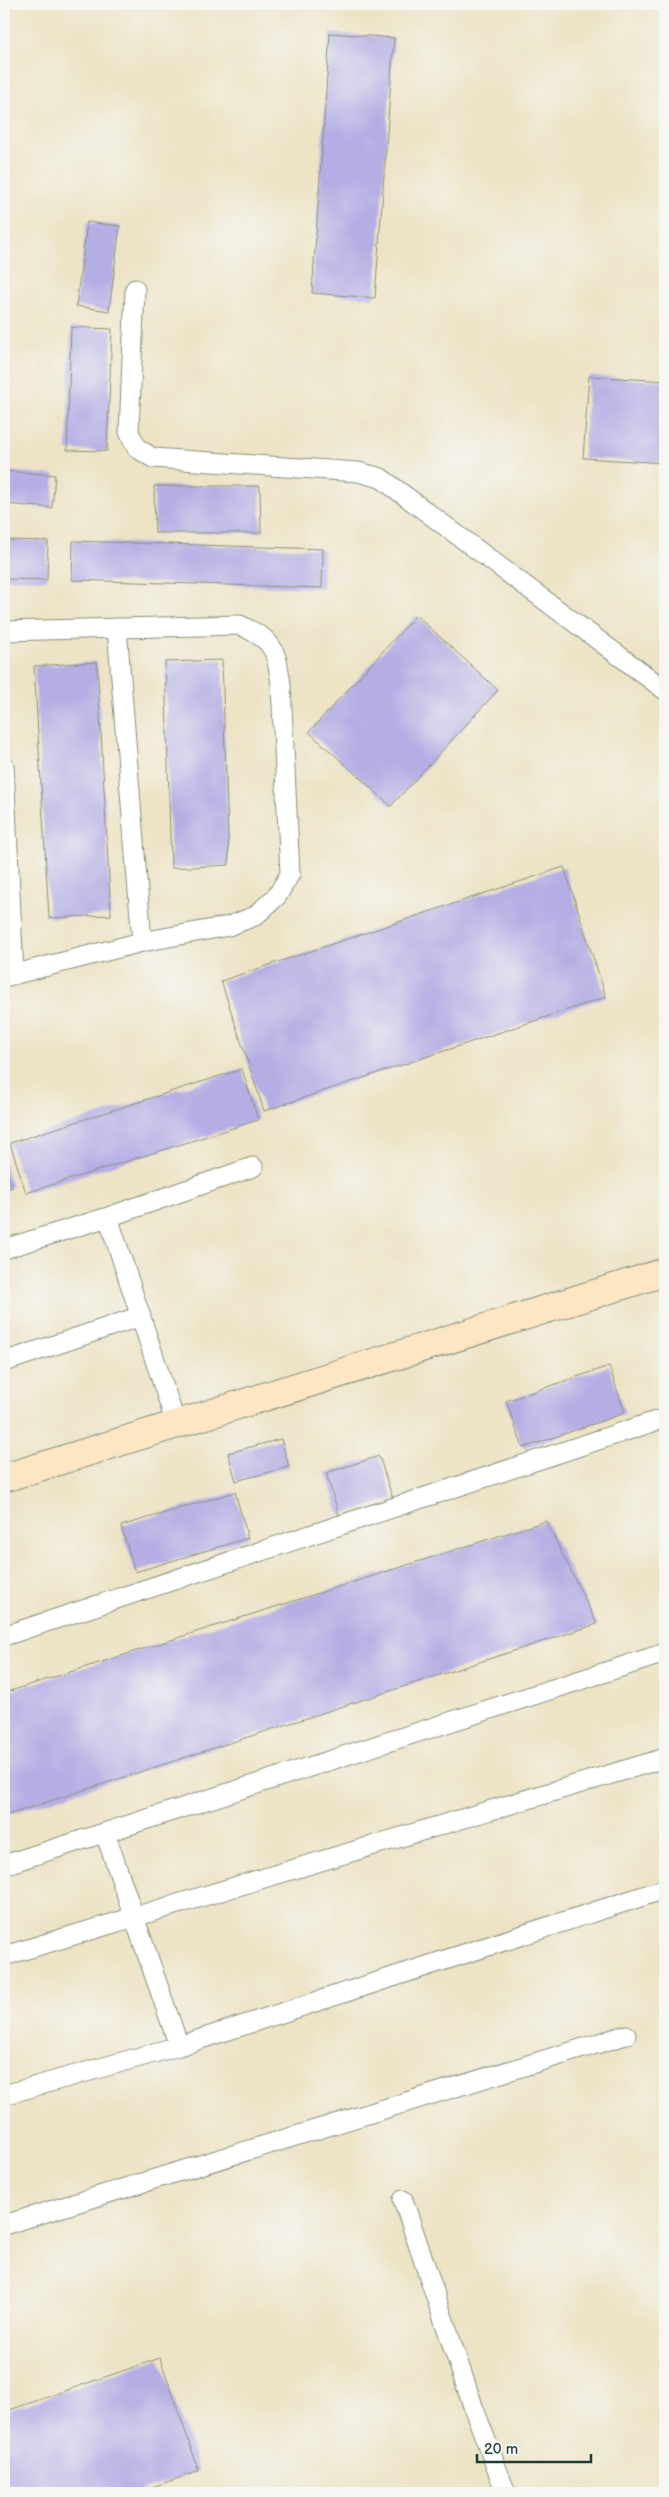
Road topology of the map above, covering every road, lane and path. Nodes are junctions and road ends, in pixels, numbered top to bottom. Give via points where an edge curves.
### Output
1 (135, 289) dead end
2 (117, 628) junction
3 (4, 631) edge
4 (665, 690) edge
5 (4, 766) edge
6 (142, 942) junction
7 (9, 976) edge
8 (253, 1167) dead end
9 (108, 1217) junction
10 (4, 1249) edge
11 (665, 1272) edge
12 (141, 1316) junction
13 (4, 1362) edge
14 (665, 1418) edge
15 (176, 1424) junction
16 (4, 1478) edge
17 (4, 1636) edge
18 (665, 1653) edge
19 (665, 1758) edge
20 (106, 1833) junction
21 (4, 1865) edge
22 (665, 1889) edge
23 (136, 1917) junction
24 (4, 1956) edge
25 (626, 2035) dead end
26 (179, 2046) junction
27 (4, 2096) edge
28 (403, 2200) dead end
29 (4, 2225) edge
30 (506, 2493) edge

1 - 4 lane via 129,432 137,448 153,458 358,472 381,478
2 - 3 lane
2 - 6 lane
2 - 6 lane via 240,625 264,636 278,658 281,685 290,874 277,896 254,916 229,926
5 - 7 lane
6 - 7 lane
8 - 9 lane
9 - 10 lane
9 - 12 lane
11 - 15 main road
12 - 13 lane
12 - 15 lane
14 - 17 lane
15 - 16 main road
18 - 20 lane
19 - 23 lane
20 - 21 lane
20 - 23 lane
22 - 26 lane
23 - 24 lane
23 - 26 lane
25 - 29 lane
26 - 27 lane
28 - 30 lane

